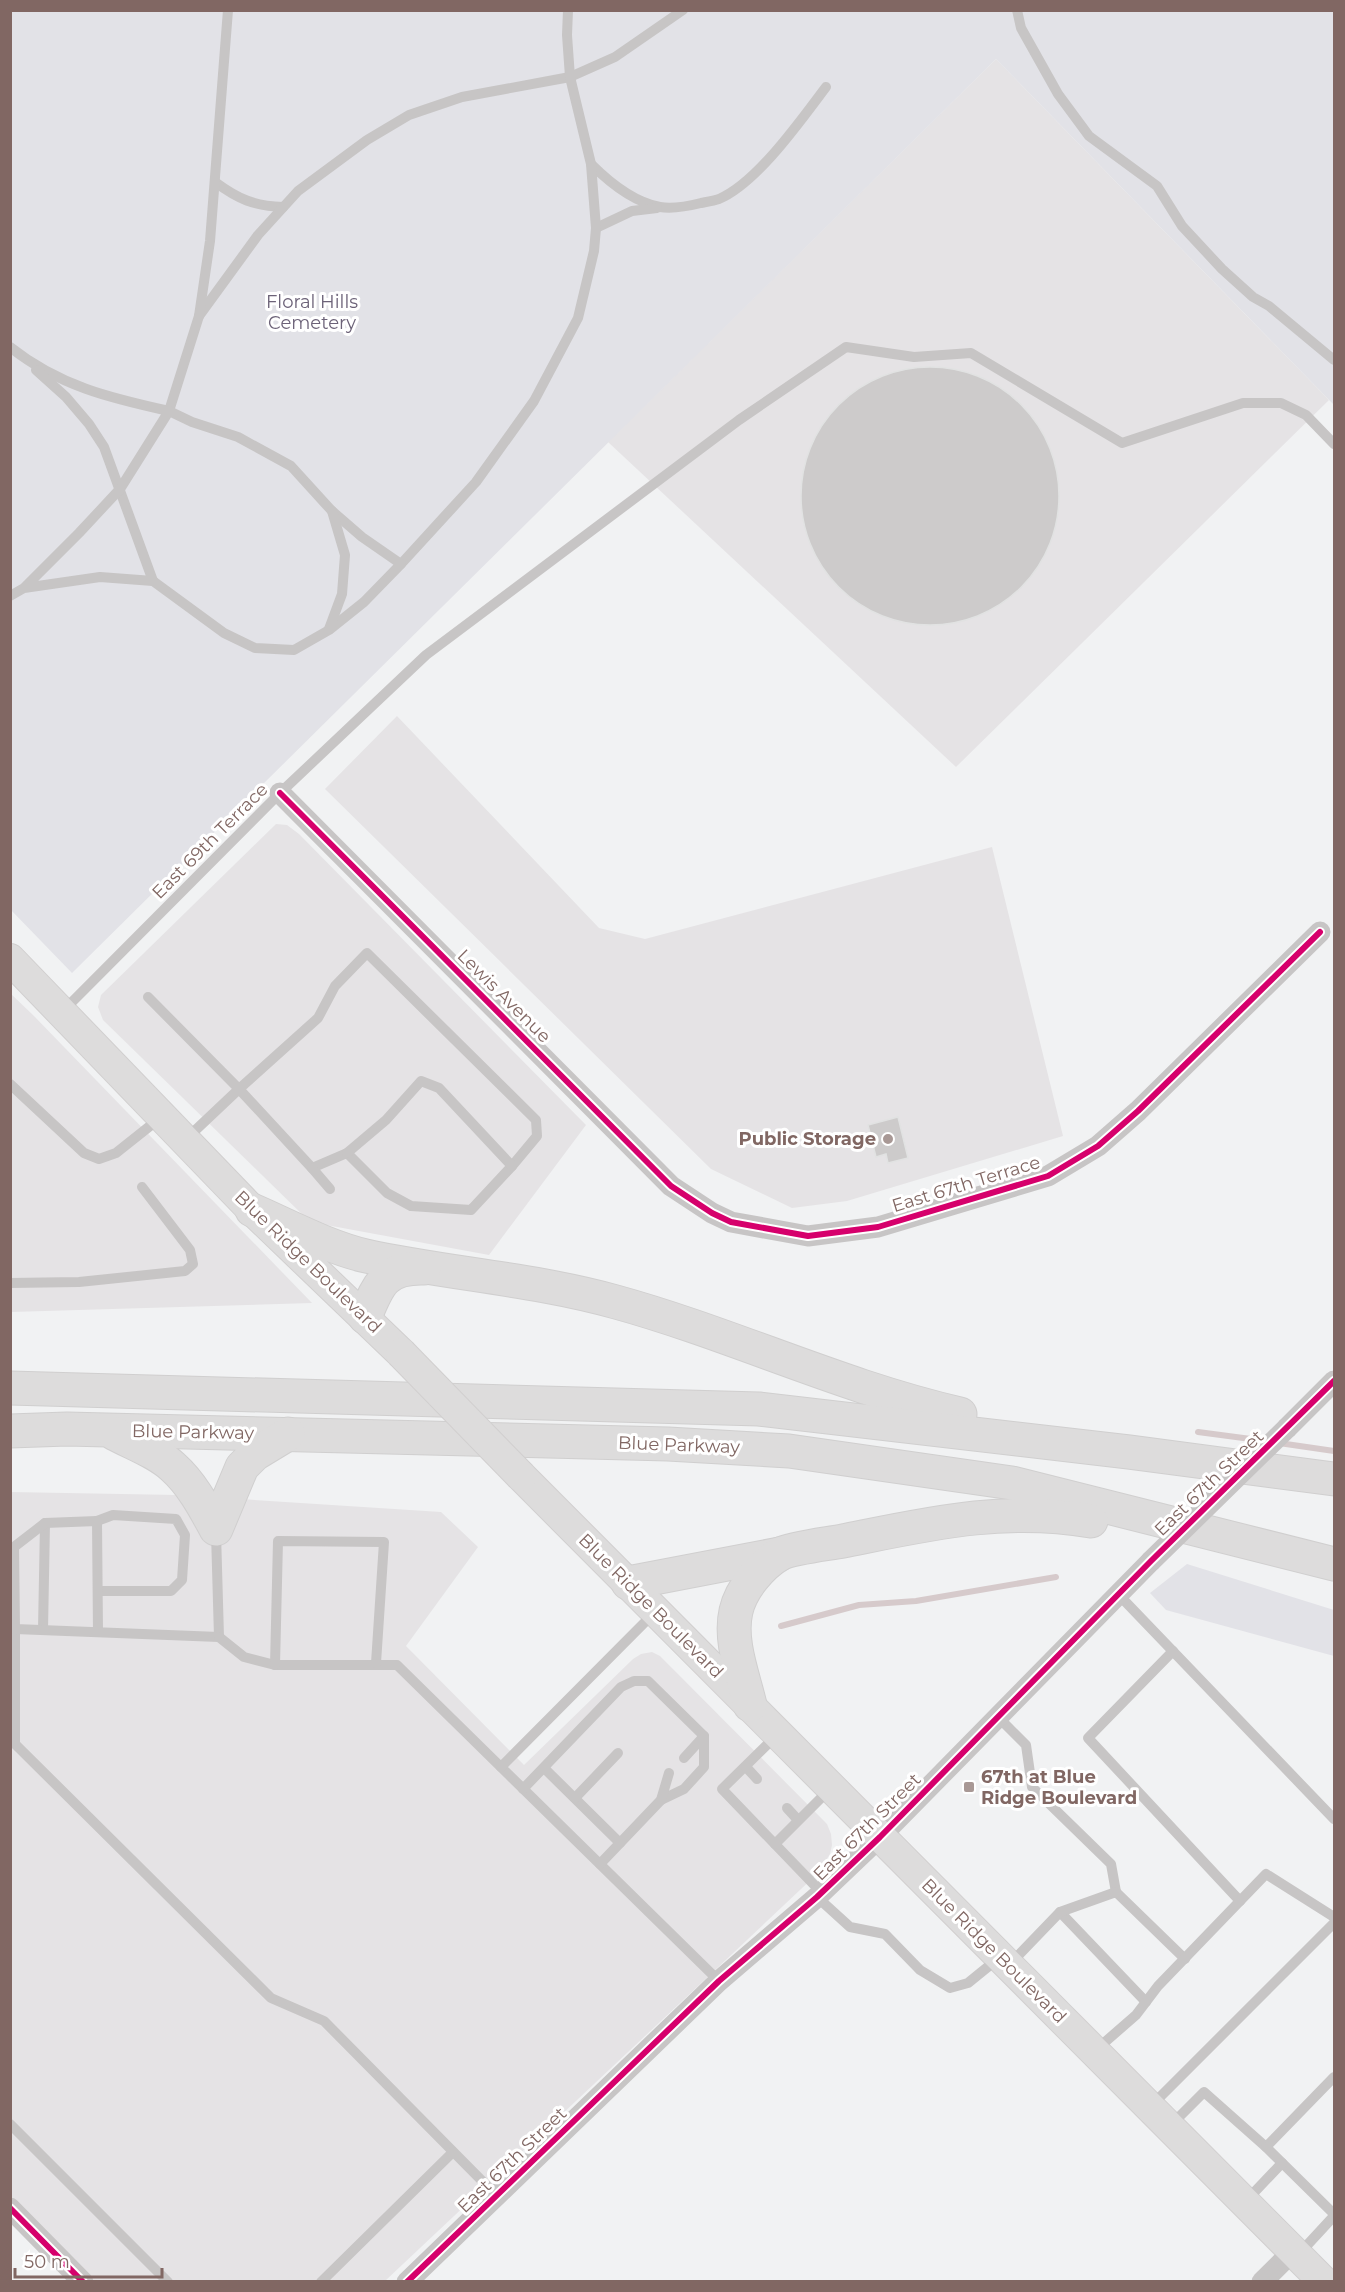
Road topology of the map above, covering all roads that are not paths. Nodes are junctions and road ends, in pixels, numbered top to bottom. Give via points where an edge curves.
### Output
1 (228, 10) edge
2 (568, 10) edge
3 (683, 10) edge
4 (1017, 10) edge
5 (570, 77) junction
6 (826, 87) dead end
7 (591, 164) junction
8 (215, 182) junction
9 (283, 207) junction
10 (661, 207) junction
11 (596, 228) junction
12 (199, 316) junction
13 (13, 349) edge
14 (1335, 360) edge
15 (169, 411) junction
16 (1335, 444) edge
17 (120, 489) junction
18 (332, 511) junction
19 (400, 564) junction
20 (153, 581) junction
21 (24, 588) junction
22 (10, 596) edge
23 (329, 630) junction
24 (280, 793) junction
25 (1320, 932) dead end
26 (10, 959) edge
27 (148, 997) dead end
28 (63, 1011) junction
29 (10, 1084) edge
30 (239, 1089) junction
31 (163, 1116) junction
32 (185, 1140) junction
33 (347, 1153) junction
34 (513, 1166) junction
35 (312, 1167) junction
36 (142, 1187) dead end
37 (330, 1189) dead end
38 (252, 1209) junction
39 (712, 1213) joint
40 (437, 1268) junction
41 (10, 1283) edge
42 (365, 1317) junction
43 (1335, 1381) edge
44 (10, 1388) edge
45 (108, 1430) junction
46 (10, 1431) edge
47 (288, 1434) junction
48 (1129, 1452) junction
49 (1335, 1479) edge
50 (97, 1521) junction
51 (45, 1523) junction
52 (216, 1529) junction
53 (12, 1548) edge
54 (781, 1554) junction
55 (1335, 1564) edge
56 (1335, 1581) edge
57 (628, 1583) junction
58 (98, 1591) junction
59 (1118, 1594) junction
60 (656, 1610) junction
61 (13, 1629) edge
62 (43, 1630) junction
63 (98, 1632) junction
64 (219, 1637) junction
65 (1173, 1651) junction
66 (376, 1663) junction
67 (275, 1665) junction
68 (750, 1704) junction
69 (998, 1717) junction
70 (779, 1734) junction
71 (704, 1736) junction
72 (13, 1743) edge
73 (618, 1753) dead end
74 (684, 1758) dead end
75 (501, 1767) junction
76 (746, 1767) junction
77 (544, 1768) junction
78 (669, 1773) dead end
79 (757, 1779) dead end
80 (832, 1788) junction
81 (523, 1789) junction
82 (575, 1798) junction
83 (661, 1800) junction
84 (787, 1808) dead end
85 (1335, 1819) edge
86 (798, 1820) junction
87 (880, 1837) junction
88 (620, 1843) junction
89 (775, 1844) junction
90 (600, 1864) junction
91 (1116, 1892) junction
92 (820, 1895) junction
93 (1240, 1901) junction
94 (1060, 1912) junction
95 (1335, 1917) edge
96 (1335, 1923) edge
97 (1185, 1959) junction
98 (1004, 1961) junction
99 (719, 1981) junction
100 (1146, 2002) junction
101 (1094, 2052) junction
102 (1335, 2077) edge
103 (1160, 2117) junction
104 (10, 2124) edge
105 (1266, 2147) junction
106 (453, 2152) junction
107 (1282, 2163) junction
108 (497, 2196) junction
109 (1245, 2202) junction
110 (10, 2208) edge
111 (1335, 2215) edge
112 (1295, 2253) junction
113 (83, 2282) edge
114 (168, 2282) edge
115 (321, 2282) edge
116 (407, 2282) edge
117 (1262, 2282) edge
118 (1324, 2282) edge

1 - 8 lane
2 - 5 lane
3 - 5 lane via 615,57
4 - 14 lane via 1021,27 1058,94 1089,136 1157,186 1182,226 1222,269
5 - 7 lane
5 - 9 lane via 462,97 409,115 324,170
6 - 10 lane via 781,146 743,182 719,199
7 - 10 lane via 632,197
7 - 11 lane
8 - 9 lane via 234,196 262,206
8 - 12 lane
9 - 12 lane
10 - 11 lane via 632,212
11 - 19 lane via 578,318 534,401 476,482
12 - 15 lane
13 - 15 lane via 61,380 104,396
13 - 17 lane via 66,397 89,424 104,447
15 - 17 lane
15 - 18 lane via 238,437 291,466
16 - 24 lane, East 69th Terrace via 1306,415 1281,403 1243,403 1122,443 971,353 914,357 846,347 739,420 426,655
17 - 20 lane
17 - 21 lane
18 - 19 lane
18 - 23 lane via 345,555 342,594
19 - 23 lane via 364,602
20 - 21 lane via 100,577
20 - 23 lane via 224,633 255,648 294,651
21 - 22 lane
24 - 28 lane, East 69th Terrace
24 - 39 street, Lewis Avenue via 671,1186
25 - 39 street, East 67th Terrace via 1138,1111 1098,1146 1048,1176 878,1227 808,1236 731,1222
26 - 28 main road, Blue Ridge Boulevard
27 - 30 lane
28 - 31 main road, Blue Ridge Boulevard
29 - 31 lane via 84,1154 99,1159 116,1153
30 - 32 lane
30 - 34 lane via 318,1017 335,986 367,953 536,1120 537,1136
30 - 35 lane
31 - 32 main road, Blue Ridge Boulevard
32 - 38 main road, Blue Ridge Boulevard
33 - 34 lane via 387,1193 411,1206 471,1210
33 - 34 lane via 386,1120 421,1081 439,1088
33 - 35 lane
35 - 37 lane
36 - 41 lane via 190,1250 193,1264 185,1271 80,1282
38 - 40 highway via 341,1248
38 - 42 main road, Blue Ridge Boulevard
40 - 42 highway via 411,1268 388,1276 376,1289
40 - 48 highway via 612,1301 673,1318 890,1396
42 - 57 main road, Blue Ridge Boulevard, bridge
43 - 59 street, East 67th Street, bridge
44 - 48 highway via 759,1409
45 - 46 highway, Blue Parkway
45 - 47 highway, Blue Parkway
45 - 52 highway via 172,1466 193,1490
47 - 52 highway via 242,1467
47 - 55 highway, Blue Parkway via 789,1451 1012,1483
48 - 49 highway
50 - 51 lane
50 - 58 lane
50 - 58 lane via 113,1515 176,1519 185,1535 182,1580 171,1591
51 - 53 lane
51 - 62 lane
52 - 64 lane
53 - 61 lane
54 - 56 highway via 951,1520 1007,1514 1065,1516 1137,1528
54 - 57 highway
54 - 68 highway via 756,1574 736,1609 737,1654
57 - 60 main road, Blue Ridge Boulevard
58 - 63 lane
59 - 65 lane
59 - 69 street, East 67th Street
60 - 68 main road, Blue Ridge Boulevard
60 - 75 lane
61 - 62 lane
61 - 72 lane
62 - 63 lane
63 - 64 lane
64 - 67 lane via 244,1657
65 - 85 lane
65 - 93 lane via 1088,1738
66 - 67 lane
66 - 67 lane via 384,1542 278,1540
66 - 75 lane via 397,1665
68 - 70 main road, Blue Ridge Boulevard
69 - 87 street, East 67th Street
69 - 91 lane via 1026,1745 1032,1787 1111,1864
70 - 76 lane
70 - 80 main road, Blue Ridge Boulevard
71 - 74 lane
71 - 77 lane via 648,1681 634,1681 621,1687
71 - 83 lane via 704,1767 684,1789
72 - 106 lane via 271,1998 324,2021
73 - 82 lane
75 - 81 lane
76 - 79 lane
76 - 89 lane via 722,1789
77 - 81 lane
77 - 82 lane
78 - 83 lane
80 - 86 lane
80 - 87 main road, Blue Ridge Boulevard
81 - 90 lane
82 - 88 lane
83 - 88 lane
84 - 86 lane
86 - 89 lane
87 - 92 street, East 67th Street
87 - 98 main road, Blue Ridge Boulevard
88 - 90 lane
89 - 92 lane
90 - 99 lane
91 - 94 lane
91 - 97 lane
92 - 98 lane via 850,1927 885,1934 920,1970 950,1988 968,1983
92 - 99 street, East 67th Street
93 - 95 lane via 1266,1874
93 - 97 lane
94 - 98 lane
94 - 100 lane
96 - 103 lane
97 - 100 lane
98 - 101 main road, Blue Ridge Boulevard
99 - 108 street, East 67th Street
100 - 101 lane
101 - 103 main road, Blue Ridge Boulevard
102 - 105 lane
103 - 105 lane via 1204,2092
103 - 109 main road, Blue Ridge Boulevard
104 - 114 lane
105 - 107 lane
106 - 108 lane
106 - 115 lane
107 - 109 lane
107 - 111 lane
108 - 116 street, East 67th Street
109 - 112 main road, Blue Ridge Boulevard
110 - 113 street
111 - 112 lane
112 - 117 street
112 - 118 main road, Blue Ridge Boulevard

